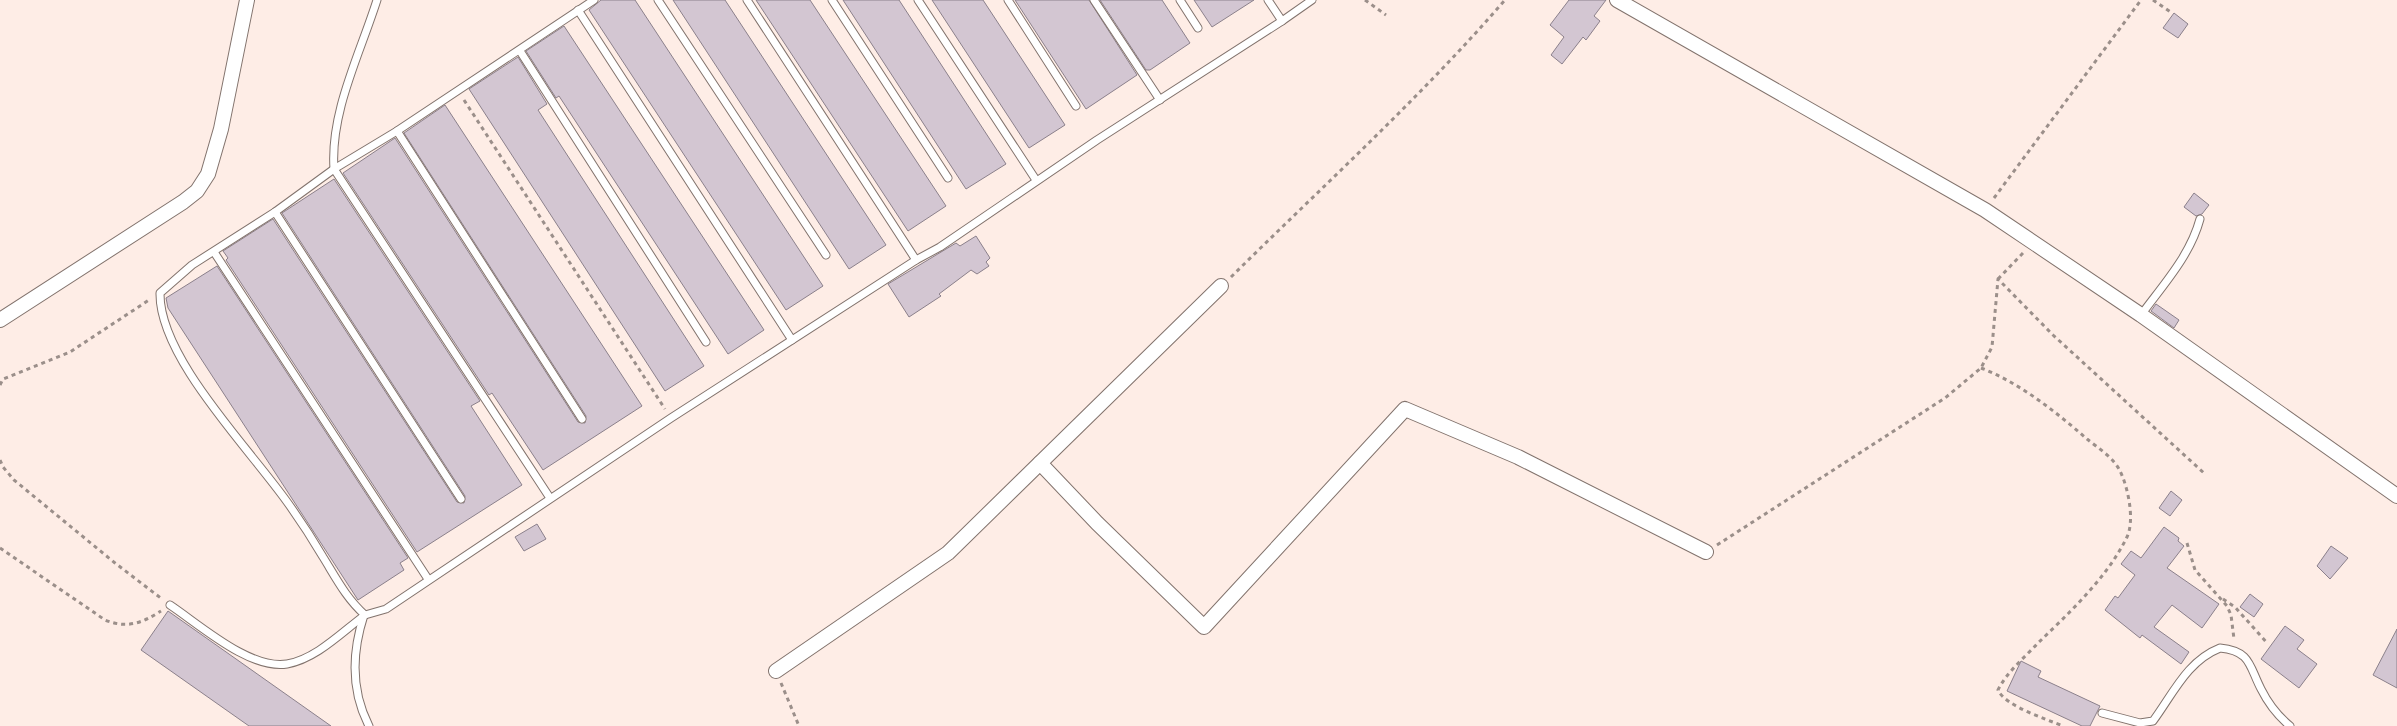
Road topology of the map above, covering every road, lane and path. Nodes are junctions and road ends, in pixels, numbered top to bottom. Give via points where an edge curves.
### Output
1 (247, 0) edge
2 (377, 0) edge
3 (594, 0) edge
4 (658, 0) edge
5 (747, 0) edge
6 (832, 0) edge
7 (918, 0) edge
8 (1008, 0) edge
9 (1094, 0) edge
10 (1180, 0) edge
11 (1268, 0) edge
12 (1312, 0) edge
13 (1365, 0) edge
14 (1505, 0) edge
15 (1617, 0) edge
16 (2141, 0) edge
17 (2153, 0) edge
18 (578, 10) junction
19 (2172, 13) dead end
20 (1386, 15) dead end
21 (1282, 21) junction
22 (1198, 28) dead end
23 (520, 51) junction
24 (458, 91) junction
25 (1160, 100) junction
26 (1076, 106) dead end
27 (397, 131) junction
28 (334, 170) junction
29 (948, 178) dead end
30 (1036, 180) junction
31 (1985, 210) junction
32 (275, 212) junction
33 (2200, 218) dead end
34 (2034, 242) junction
35 (214, 252) junction
36 (826, 255) dead end
37 (916, 260) junction
38 (1998, 279) junction
39 (1221, 286) joint
40 (160, 293) junction
41 (2140, 315) junction
42 (0, 320) edge
43 (792, 340) junction
44 (706, 342) dead end
45 (1981, 368) junction
46 (2, 380) edge
47 (0, 385) edge
48 (670, 418) junction
49 (582, 419) dead end
50 (0, 460) edge
51 (1040, 463) junction
52 (2205, 474) dead end
53 (2397, 496) edge
54 (550, 498) junction
55 (461, 499) dead end
56 (2187, 543) dead end
57 (0, 548) edge
58 (1706, 552) joint
59 (428, 579) junction
60 (2220, 597) junction
61 (170, 605) junction
62 (364, 615) junction
63 (2268, 644) dead end
64 (2238, 652) junction
65 (776, 671) joint
66 (2102, 714) dead end
67 (370, 726) edge
68 (799, 726) edge
69 (2063, 726) edge
70 (2290, 726) edge

1 - 42 street via 220,129 203,183 183,202
2 - 28 lane via 336,126 332,149
3 - 18 lane
4 - 36 lane
5 - 37 lane
6 - 29 lane
7 - 30 lane
8 - 26 lane
9 - 25 lane
10 - 22 lane
11 - 21 lane
12 - 21 lane
13 - 20 path
14 - 39 path via 1468,43
15 - 31 street
16 - 31 path
17 - 19 path
18 - 23 lane
18 - 43 lane
21 - 25 lane
23 - 24 lane
23 - 44 lane
24 - 27 lane
24 - 48 path
25 - 30 lane
27 - 28 lane
27 - 49 lane
28 - 32 lane
28 - 54 lane
30 - 37 lane
31 - 34 street
32 - 35 lane
32 - 55 lane
33 - 41 lane via 2192,243
34 - 38 path
34 - 41 street
35 - 40 lane
35 - 59 lane
37 - 43 lane
38 - 45 path via 1992,347
38 - 52 path via 2053,335
39 - 51 street
40 - 46 path via 70,352
40 - 62 lane via 164,320 188,369 285,499 344,593
41 - 53 street
43 - 48 lane
45 - 58 path via 1945,398
45 - 69 path via 1997,374 2066,422 2110,458 2120,469 2124,483 2130,520 2127,536 2094,584 1998,690 2012,704
46 - 47 path
48 - 54 lane
50 - 61 path via 14,480
51 - 58 street via 1204,627 1405,409 1518,457
51 - 65 street via 948,553
54 - 59 lane
56 - 60 path via 2195,570
57 - 61 path via 90,611 118,625 138,624
59 - 62 lane via 386,609
60 - 63 path
60 - 64 path via 2231,615 2232,634
61 - 62 lane via 246,656 261,663 275,664 288,664 305,657
62 - 67 lane via 357,639 355,679 362,711
64 - 66 lane via 2220,648 2201,659 2187,672 2153,721 2140,723
64 - 70 lane via 2253,667 2272,708
65 - 68 path

